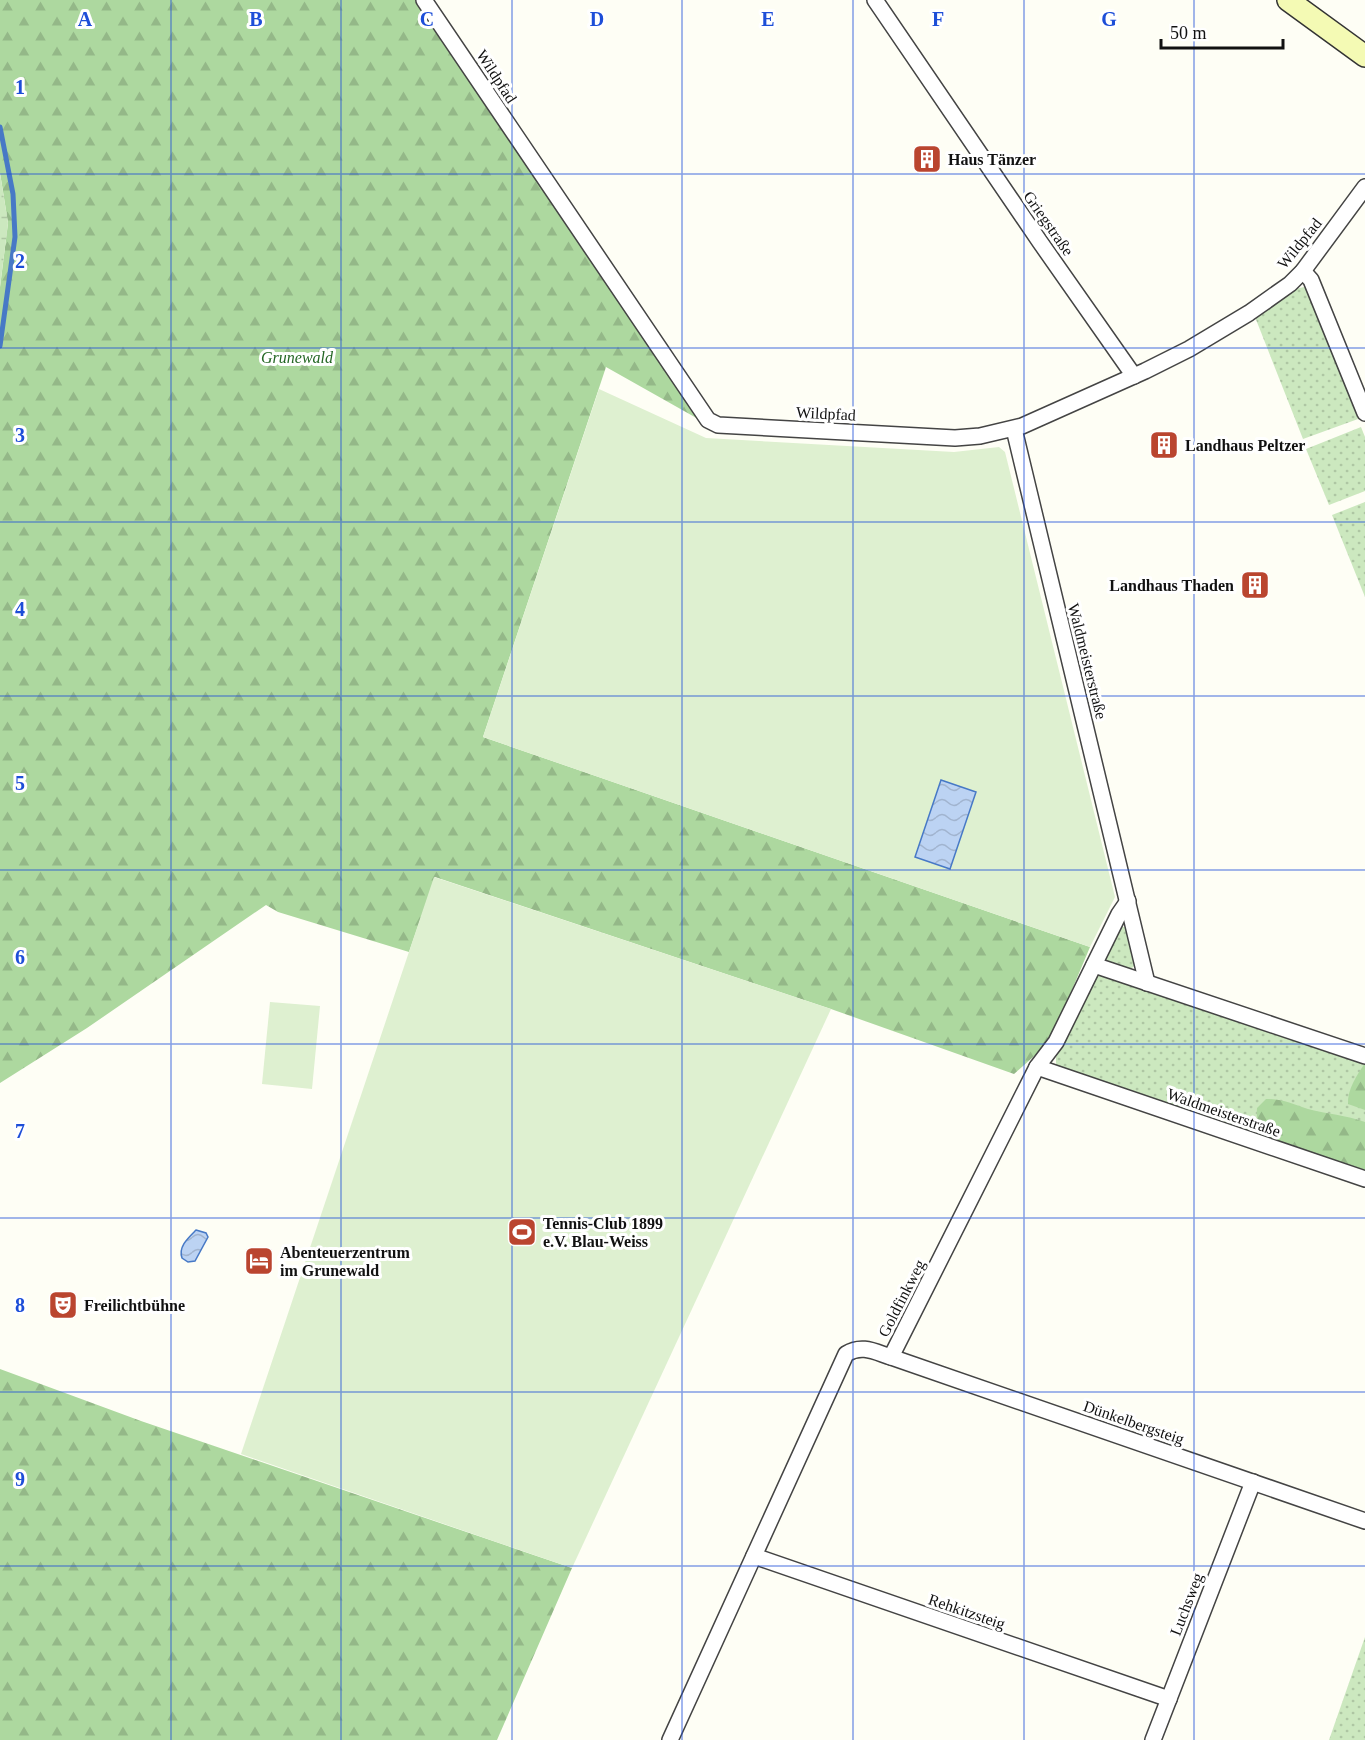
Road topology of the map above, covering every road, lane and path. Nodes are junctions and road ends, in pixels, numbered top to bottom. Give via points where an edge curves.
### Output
1 (424, 0) edge
2 (875, 0) edge
3 (1288, 0) edge
4 (1365, 56) edge
5 (1365, 187) edge
6 (1303, 271) junction
7 (1134, 376) junction
8 (1365, 413) edge
9 (1014, 429) junction
10 (1128, 901) junction
11 (1094, 965) junction
12 (1147, 983) junction
13 (1365, 1056) edge
14 (1037, 1067) junction
15 (1365, 1179) edge
16 (891, 1357) junction
17 (1253, 1482) junction
18 (1365, 1521) edge
19 (754, 1556) junction
20 (1169, 1699) junction
21 (670, 1740) edge
22 (1153, 1740) edge

1 - 9 street, Wildpfad via 708,420 717,426 956,438
2 - 7 street, Griegstraße
3 - 4 main road
5 - 6 street, Wildpfad
6 - 7 street, Wildpfad via 1249,313
6 - 8 street via 1311,280
7 - 9 street, Wildpfad
9 - 10 street, Waldmeisterstraße
10 - 11 street
10 - 12 street, Waldmeisterstraße
11 - 12 street
11 - 14 street, Goldfinkweg via 1056,1042
12 - 13 street
14 - 15 street, Waldmeisterstraße
14 - 16 street, Goldfinkweg
16 - 17 street, Dünkelbergsteig
16 - 19 street, Goldfinkweg via 863,1348 846,1354
17 - 18 street, Dünkelbergsteig
17 - 20 street, Luchsweg
19 - 20 street, Rehkitzsteig
19 - 21 street, Goldfinkweg
20 - 22 street, Luchsweg

